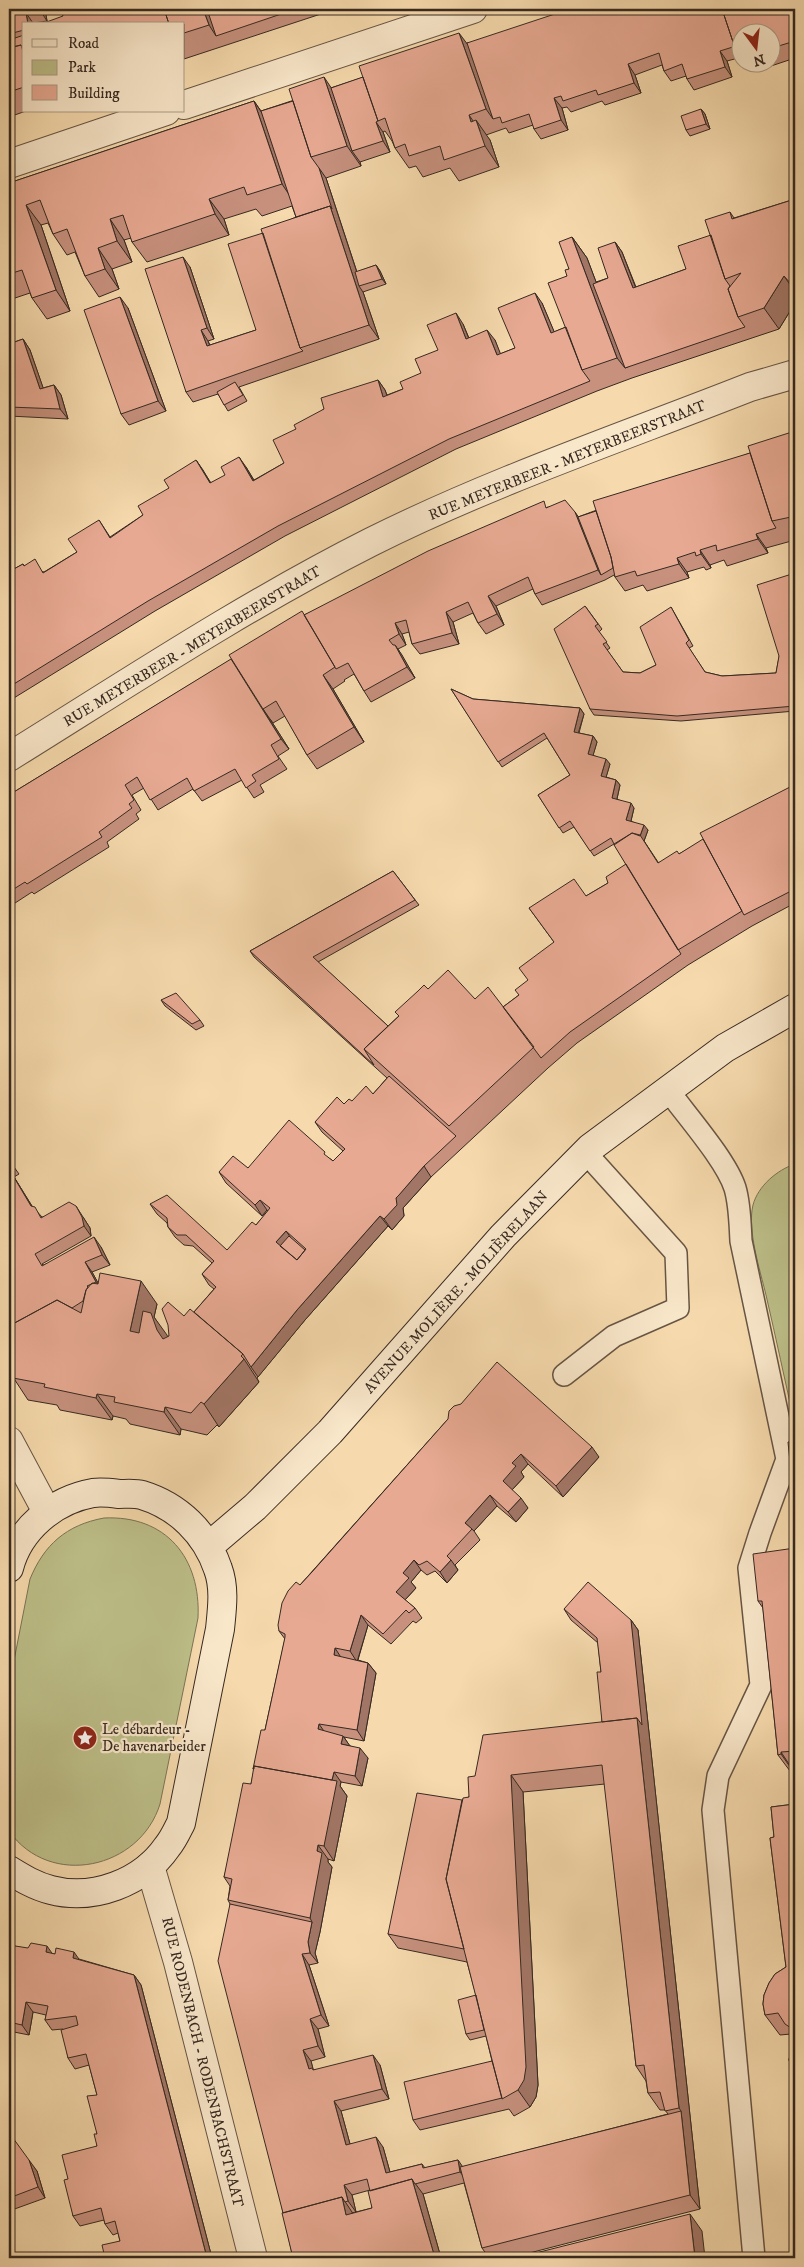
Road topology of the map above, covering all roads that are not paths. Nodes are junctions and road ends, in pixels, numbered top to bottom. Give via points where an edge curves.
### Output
1 (473, 9) edge
2 (185, 105) edge
3 (163, 112) edge
4 (9, 164) edge
5 (795, 374) edge
6 (9, 757) edge
7 (795, 1008) edge
8 (668, 1090) junction
9 (586, 1152) junction
10 (564, 1375) dead end
11 (9, 1441) edge
12 (47, 1512) junction
13 (209, 1546) junction
14 (9, 1568) edge
15 (150, 1866) junction
16 (9, 1870) edge
17 (253, 2258) edge
18 (754, 2258) edge

1 - 2 street
3 - 4 street
5 - 6 street, RUE MEYERBEER - MEYERBEERSTRAAT via 750,387 473,495 373,541 286,586
7 - 8 street, AVENUE MOLIÈRE - MOLIÈRELAAN via 725,1048
8 - 9 street, AVENUE MOLIÈRE - MOLIÈRELAAN
8 - 18 lane via 727,1170 735,1188 741,1241 787,1459 749,1568 761,1685 718,1776 713,1810
9 - 10 lane via 676,1252 678,1308 614,1336
9 - 13 street, AVENUE MOLIÈRE - MOLIÈRELAAN via 503,1236 330,1432 256,1507
11 - 12 street
12 - 13 street via 94,1493 140,1494 168,1506 189,1521
12 - 14 street via 27,1532 12,1556
13 - 15 street via 219,1570 224,1598 220,1629 181,1824 167,1848
15 - 16 street via 132,1880 109,1889 81,1894 52,1890 28,1882
15 - 17 street, RUE RODENBACH - RODENBACHSTRAAT via 176,1955

